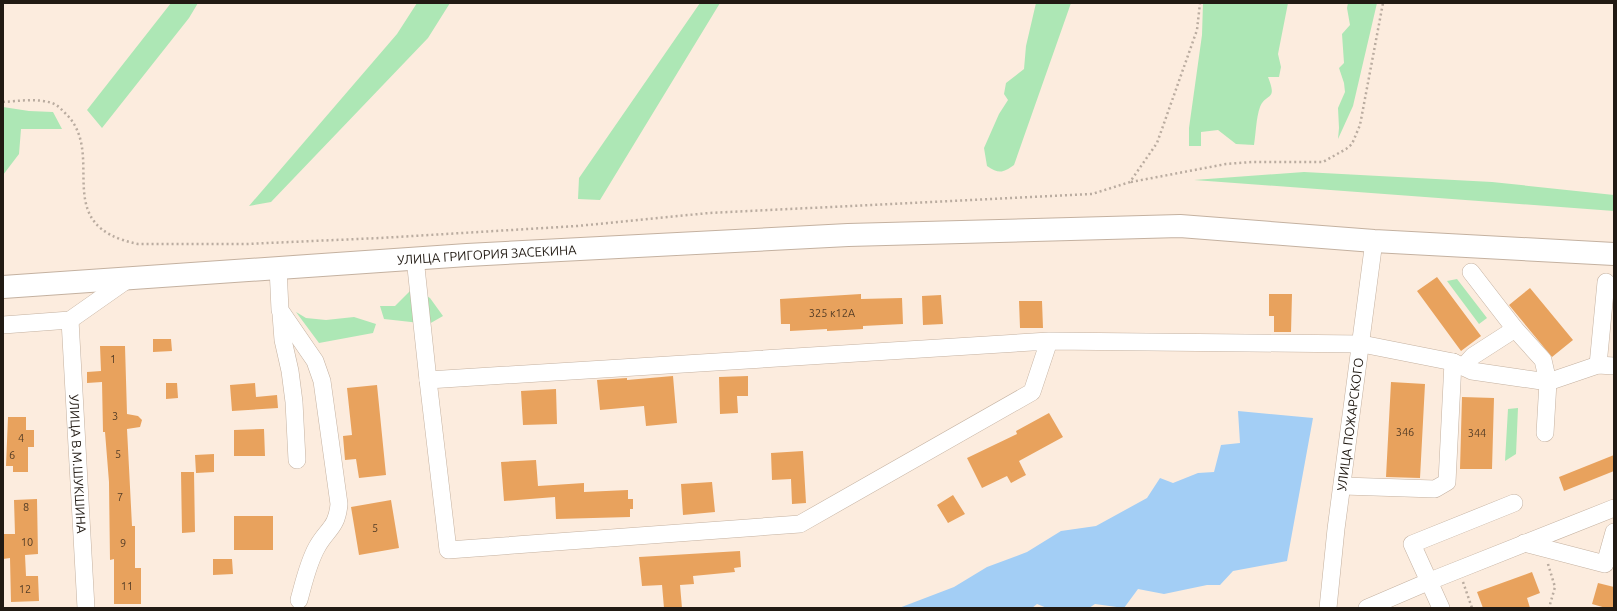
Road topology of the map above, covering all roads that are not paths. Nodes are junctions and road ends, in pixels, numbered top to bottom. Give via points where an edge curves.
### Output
1 (1374, 241) junction
2 (1614, 254) edge
3 (416, 258) junction
4 (278, 267) junction
5 (1471, 272) dead end
6 (127, 280) junction
7 (1606, 282) dead end
8 (3, 287) edge
9 (280, 310) junction
10 (70, 320) junction
11 (3, 325) edge
12 (1515, 329) junction
13 (1049, 342) junction
14 (1362, 344) junction
15 (1458, 364) junction
16 (1606, 365) edge
17 (428, 380) junction
18 (1548, 382) junction
19 (1545, 433) dead end
20 (297, 460) dead end
21 (1343, 486) junction
22 (1514, 503) dead end
23 (1614, 508) edge
24 (1614, 532) edge
25 (1524, 543) junction
26 (1430, 581) junction
27 (299, 600) dead end
28 (86, 608) edge
29 (1328, 608) edge
30 (1367, 608) edge
31 (1441, 608) edge

1 - 2 main road, УЛИЦА ГРИГОРИЯ ЗАСЕКИНА
1 - 3 main road, УЛИЦА ГРИГОРИЯ ЗАСЕКИНА via 1180,226 848,236
1 - 14 street, УЛИЦА ПОЖАРСКОГО
3 - 4 main road, УЛИЦА ГРИГОРИЯ ЗАСЕКИНА
3 - 17 street
4 - 6 main road, УЛИЦА ГРИГОРИЯ ЗАСЕКИНА
4 - 9 street
5 - 12 street
6 - 8 main road, УЛИЦА ГРИГОРИЯ ЗАСЕКИНА
6 - 10 street
7 - 16 street
9 - 20 street via 294,402
9 - 27 street via 315,361 322,381 339,504 338,517 317,546
10 - 11 street
10 - 28 street, УЛИЦА В.М.ШУКШИНА
12 - 15 street
12 - 18 street via 1543,360
13 - 14 street
13 - 17 street
13 - 17 street via 1032,392 800,524 448,550
14 - 15 street
14 - 21 street, УЛИЦА ПОЖАРСКОГО
15 - 18 street via 1472,371
15 - 21 street via 1447,482 1435,489
16 - 18 street
18 - 19 street
21 - 29 street, УЛИЦА ПОЖАРСКОГО
22 - 26 street via 1412,544
23 - 25 street
24 - 25 street via 1605,564
25 - 26 street
26 - 30 street
26 - 31 street

